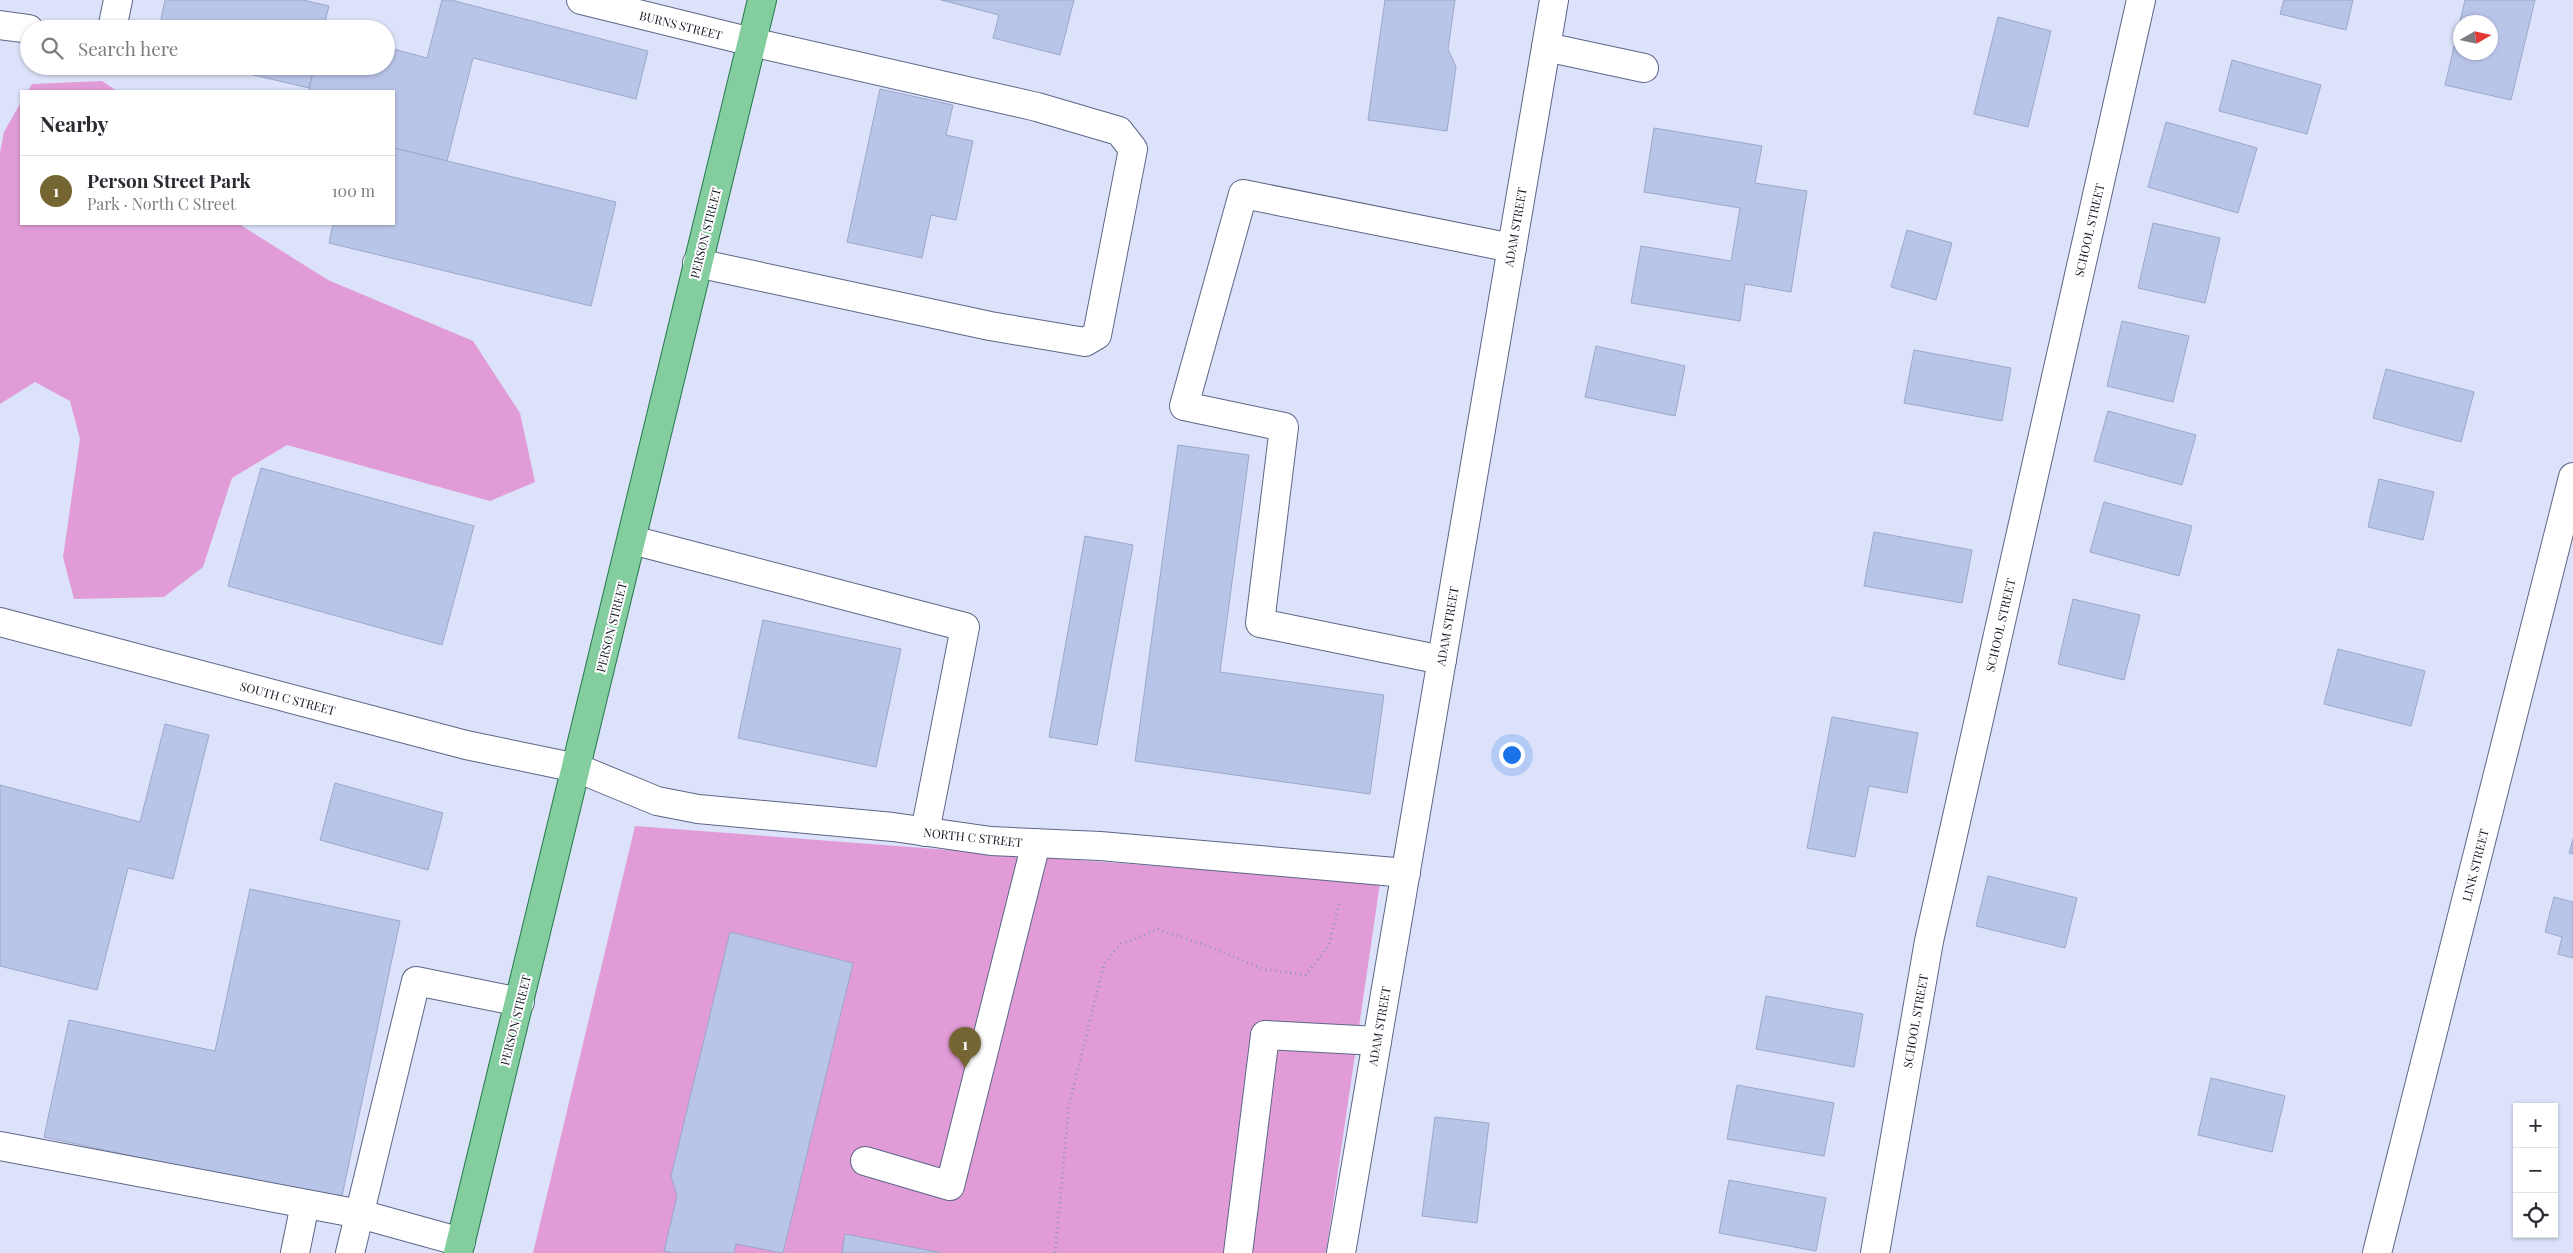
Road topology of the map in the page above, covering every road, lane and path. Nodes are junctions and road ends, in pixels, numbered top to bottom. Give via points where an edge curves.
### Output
1 (118, 0) edge
2 (581, 0) edge
3 (762, 0) edge
4 (1554, 0) edge
5 (2142, 0) edge
6 (610, 3) edge
7 (114, 20) edge
8 (0, 25) edge
9 (20, 28) edge
10 (752, 42) junction
11 (1546, 48) junction
12 (1644, 68) dead end
13 (1512, 248) junction
14 (697, 263) junction
15 (2573, 478) edge
16 (632, 540) junction
17 (0, 622) edge
18 (1442, 660) junction
19 (577, 768) junction
20 (926, 832) junction
21 (1036, 843) junction
22 (1348, 868) junction
23 (1406, 873) junction
24 (520, 1002) junction
25 (1377, 1041) junction
26 (0, 1146) edge
27 (865, 1161) dead end
28 (305, 1204) junction
29 (360, 1214) junction
30 (460, 1248) edge
31 (295, 1253) edge
32 (350, 1253) edge
33 (1055, 1253) edge
34 (1238, 1253) edge
35 (1341, 1253) edge
36 (1875, 1253) edge
37 (2377, 1253) edge

1 - 7 street
2 - 6 street, BURNS STREET
3 - 10 main road, PERSON STREET
4 - 11 street, ADAM STREET
5 - 36 street, SCHOOL STREET via 1929,941
6 - 10 street, BURNS STREET
8 - 9 street
10 - 14 main road, PERSON STREET
10 - 14 street, BURNS STREET via 1037,107 1119,131 1133,149 1097,335 1085,342 990,326
11 - 12 street
11 - 13 street, ADAM STREET
13 - 18 street, ADAM STREET
13 - 18 street via 1243,194 1184,406 1284,427 1260,623
14 - 16 main road, PERSON STREET
15 - 37 street, LINK STREET
16 - 19 main road, PERSON STREET
16 - 20 street via 965,627
17 - 19 street, SOUTH C STREET via 466,745
18 - 23 street, ADAM STREET
19 - 20 street, NORTH C STREET via 653,800 698,809
19 - 24 main road, PERSON STREET
20 - 21 street, NORTH C STREET
21 - 22 street, NORTH C STREET
21 - 27 street via 950,1186
22 - 23 street, NORTH C STREET
22 - 33 path via 1329,945 1306,975 1263,970 1158,929 1121,944 1104,964 1070,1106
23 - 25 street, ADAM STREET
24 - 29 street via 416,981
24 - 30 main road, PERSON STREET
25 - 34 street via 1265,1035
25 - 35 street, ADAM STREET
26 - 28 street
28 - 29 street
28 - 31 street
29 - 30 street
29 - 32 street

